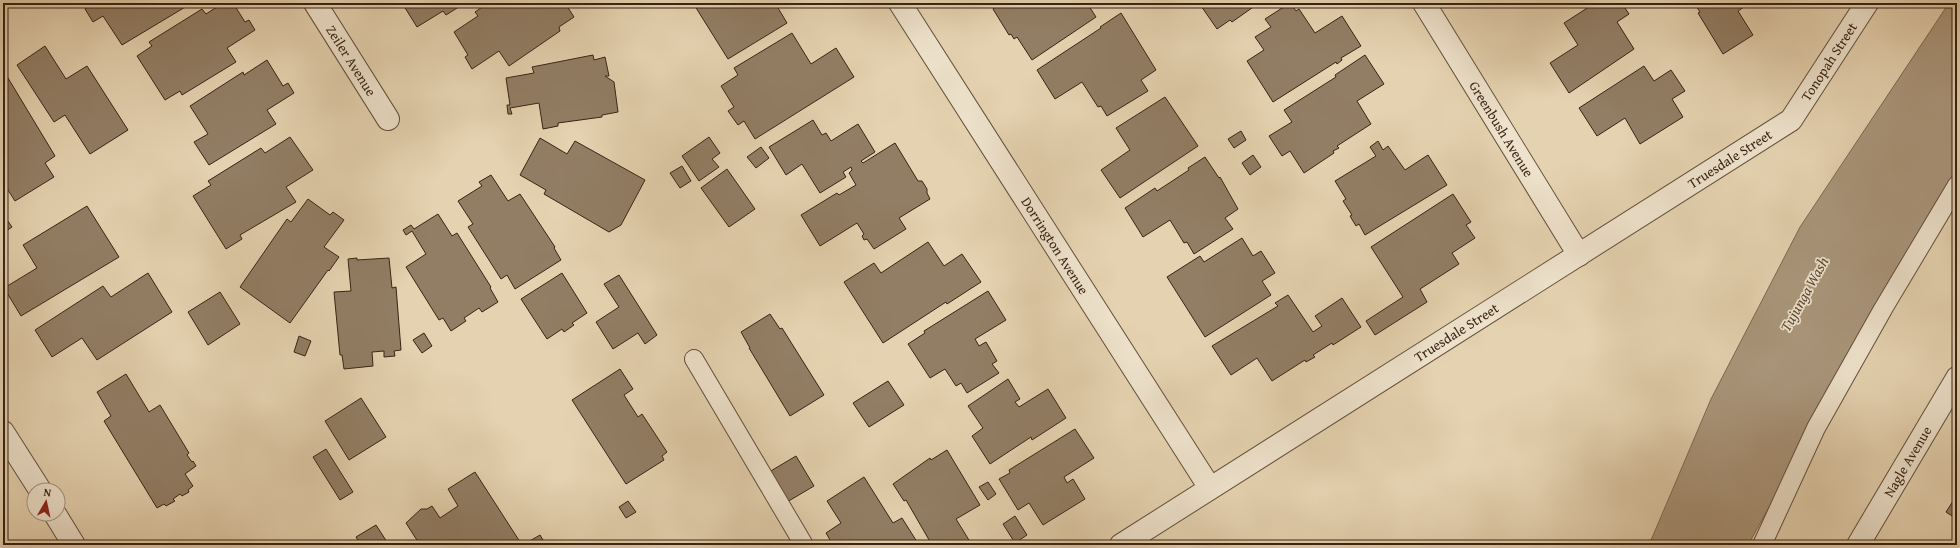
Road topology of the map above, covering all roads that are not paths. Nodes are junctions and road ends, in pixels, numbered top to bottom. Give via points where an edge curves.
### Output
1 (315, 3) edge
2 (900, 3) edge
3 (1424, 3) edge
4 (1867, 3) edge
5 (388, 119) dead end
6 (1791, 120) joint
7 (1957, 185) edge
8 (1579, 255) junction
9 (694, 359) dead end
10 (1957, 378) edge
11 (3, 432) edge
12 (35, 482) edge
13 (1210, 488) junction
14 (60, 522) edge
15 (74, 545) edge
16 (804, 545) edge
17 (1121, 545) edge
18 (1762, 545) edge
19 (1858, 545) edge

1 - 5 street, Zeiler Avenue
2 - 13 street, Dorrington Avenue
3 - 8 street, Greenbush Avenue
4 - 6 street, Tonopah Street
6 - 8 street, Truesdale Street
7 - 18 lane via 1883,308 1816,428
8 - 13 street, Truesdale Street
9 - 16 lane
10 - 19 street, Nagle Avenue
11 - 12 street
13 - 17 street, Truesdale Street
14 - 15 street

